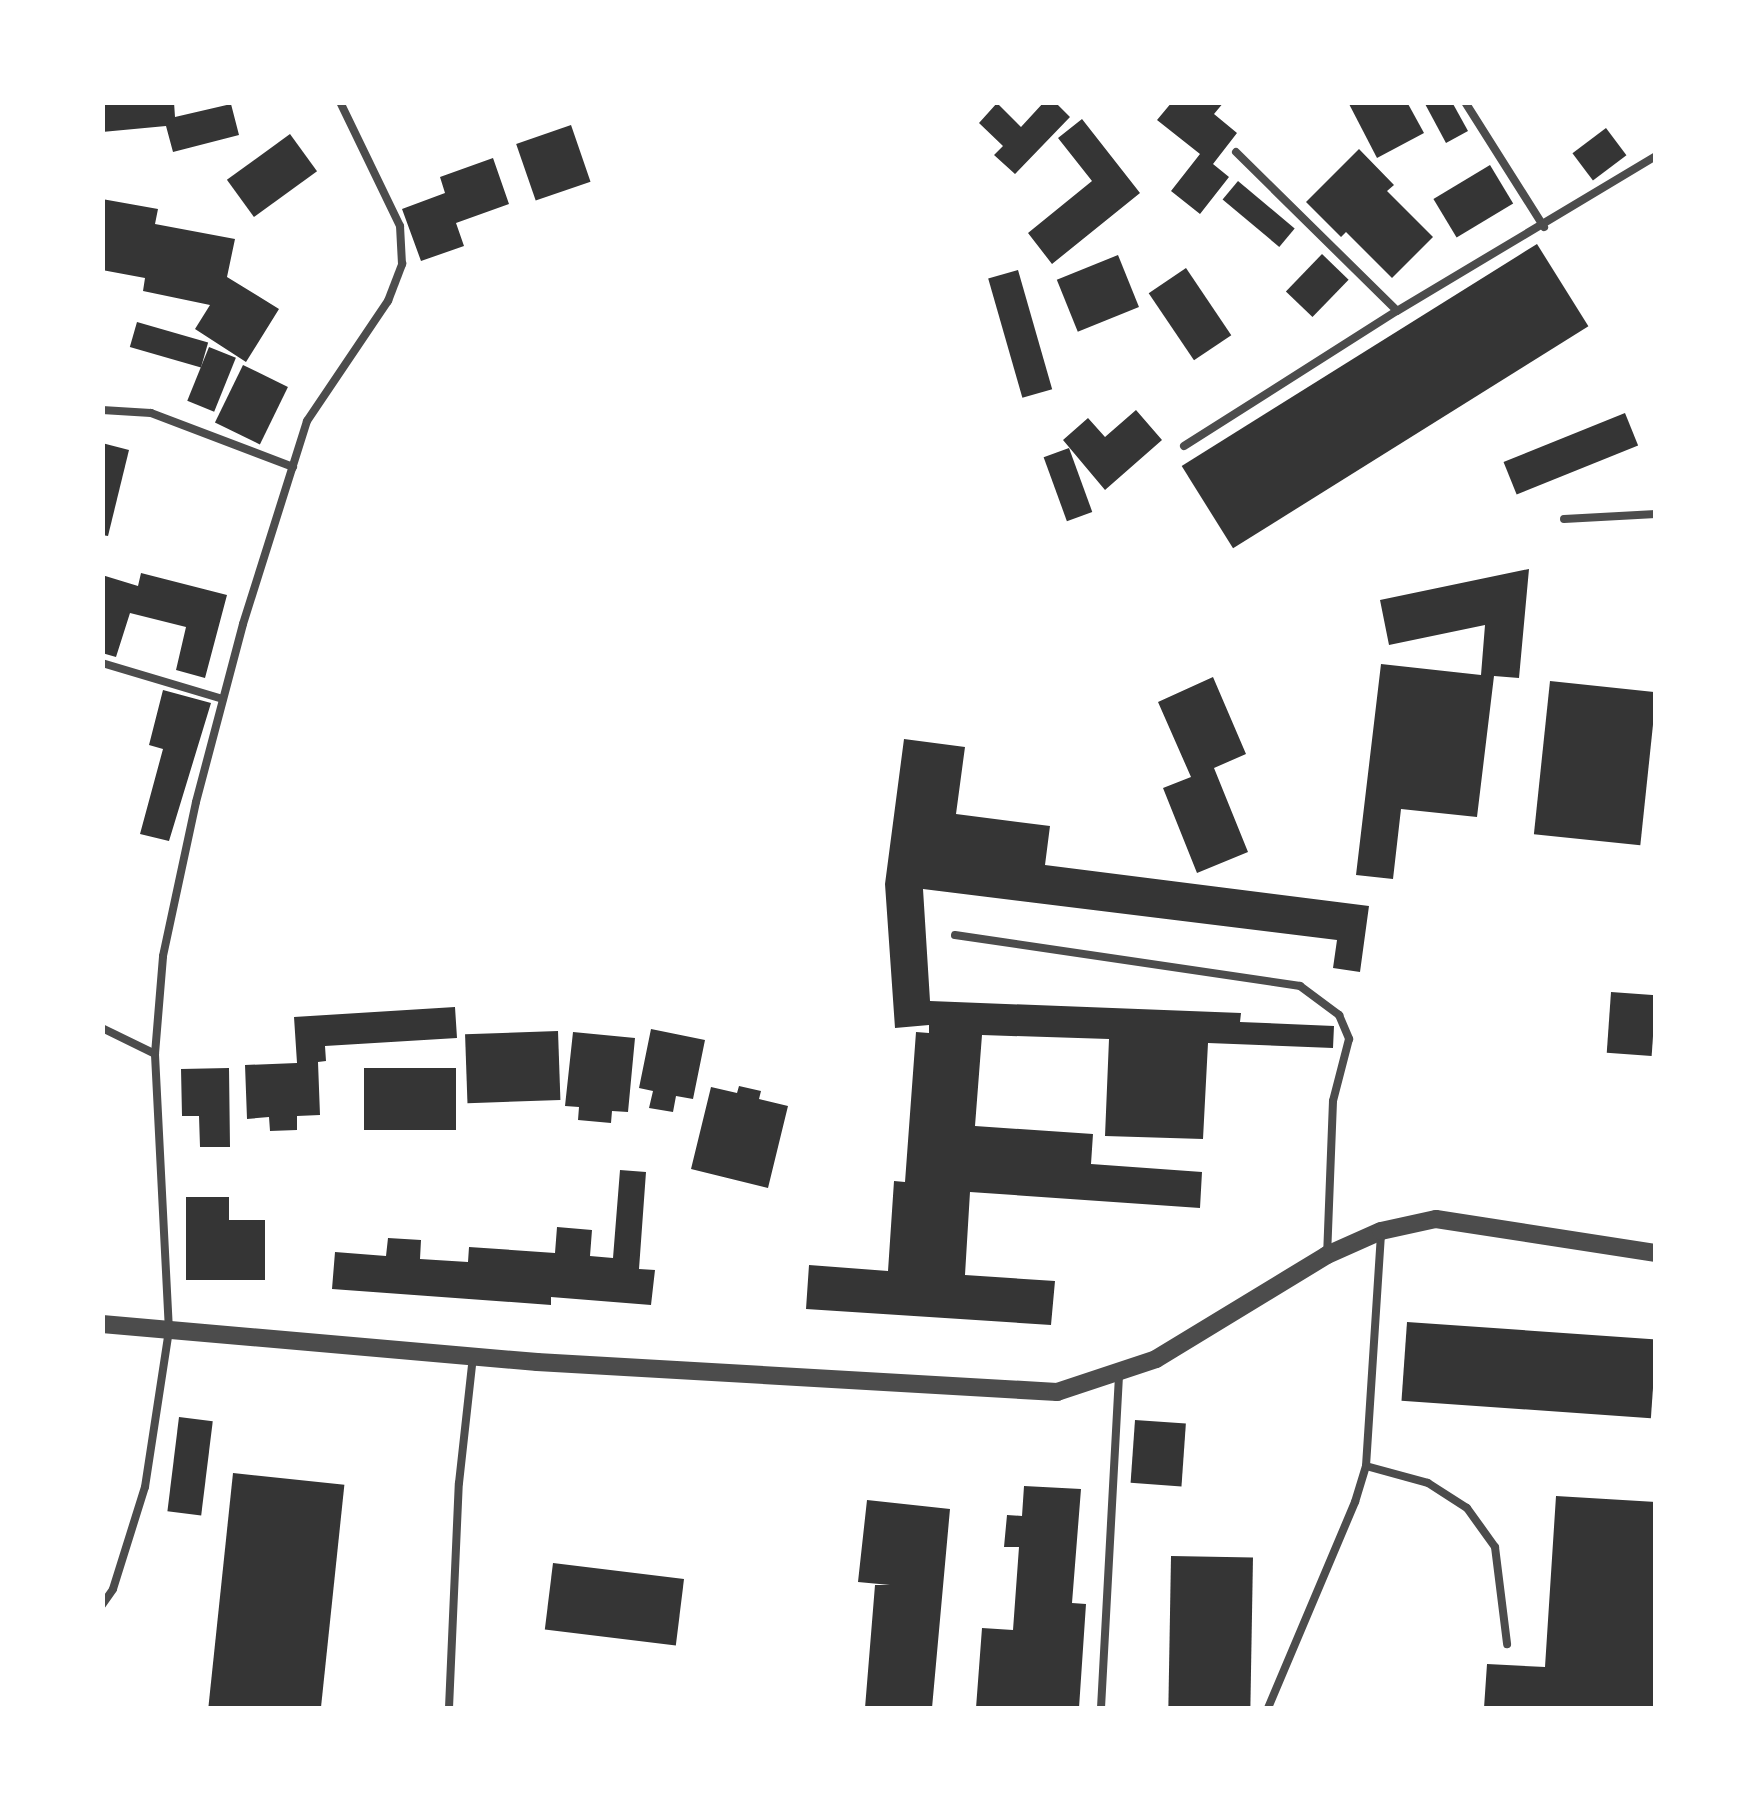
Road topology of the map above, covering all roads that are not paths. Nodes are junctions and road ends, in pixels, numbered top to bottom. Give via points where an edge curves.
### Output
1 (340, 102) edge
2 (1465, 102) edge
3 (1236, 152) dead end
4 (1656, 156) edge
5 (1544, 226) junction
6 (1396, 311) junction
7 (102, 410) edge
8 (1184, 446) dead end
9 (293, 466) junction
10 (1656, 514) edge
11 (1564, 519) dead end
12 (102, 663) edge
13 (223, 699) junction
14 (954, 935) dead end
15 (102, 1028) edge
16 (155, 1054) junction
17 (1381, 1231) junction
18 (1656, 1253) edge
19 (1327, 1255) junction
20 (102, 1324) edge
21 (170, 1331) junction
22 (473, 1357) junction
23 (1119, 1371) junction
24 (1366, 1466) junction
25 (102, 1606) edge
26 (1508, 1644) dead end
27 (449, 1708) edge
28 (1100, 1708) edge
29 (1268, 1708) edge

1 - 9 lane via 400,226 402,264 388,301 307,421
2 - 5 lane
3 - 6 lane
4 - 5 lane
5 - 6 lane
6 - 8 lane
7 - 9 lane via 151,412
9 - 13 lane
10 - 11 lane
12 - 13 lane
13 - 16 lane via 163,956
14 - 19 lane via 1300,986 1339,1015 1350,1040 1332,1101
15 - 16 lane
16 - 21 lane
17 - 18 street via 1436,1219
17 - 19 street
17 - 24 lane
19 - 23 street via 1156,1360
20 - 21 street
21 - 22 street
21 - 25 lane via 145,1486
22 - 23 street via 1057,1392
22 - 27 lane
23 - 28 lane
24 - 26 lane via 1428,1483 1467,1508 1495,1547
24 - 29 lane

